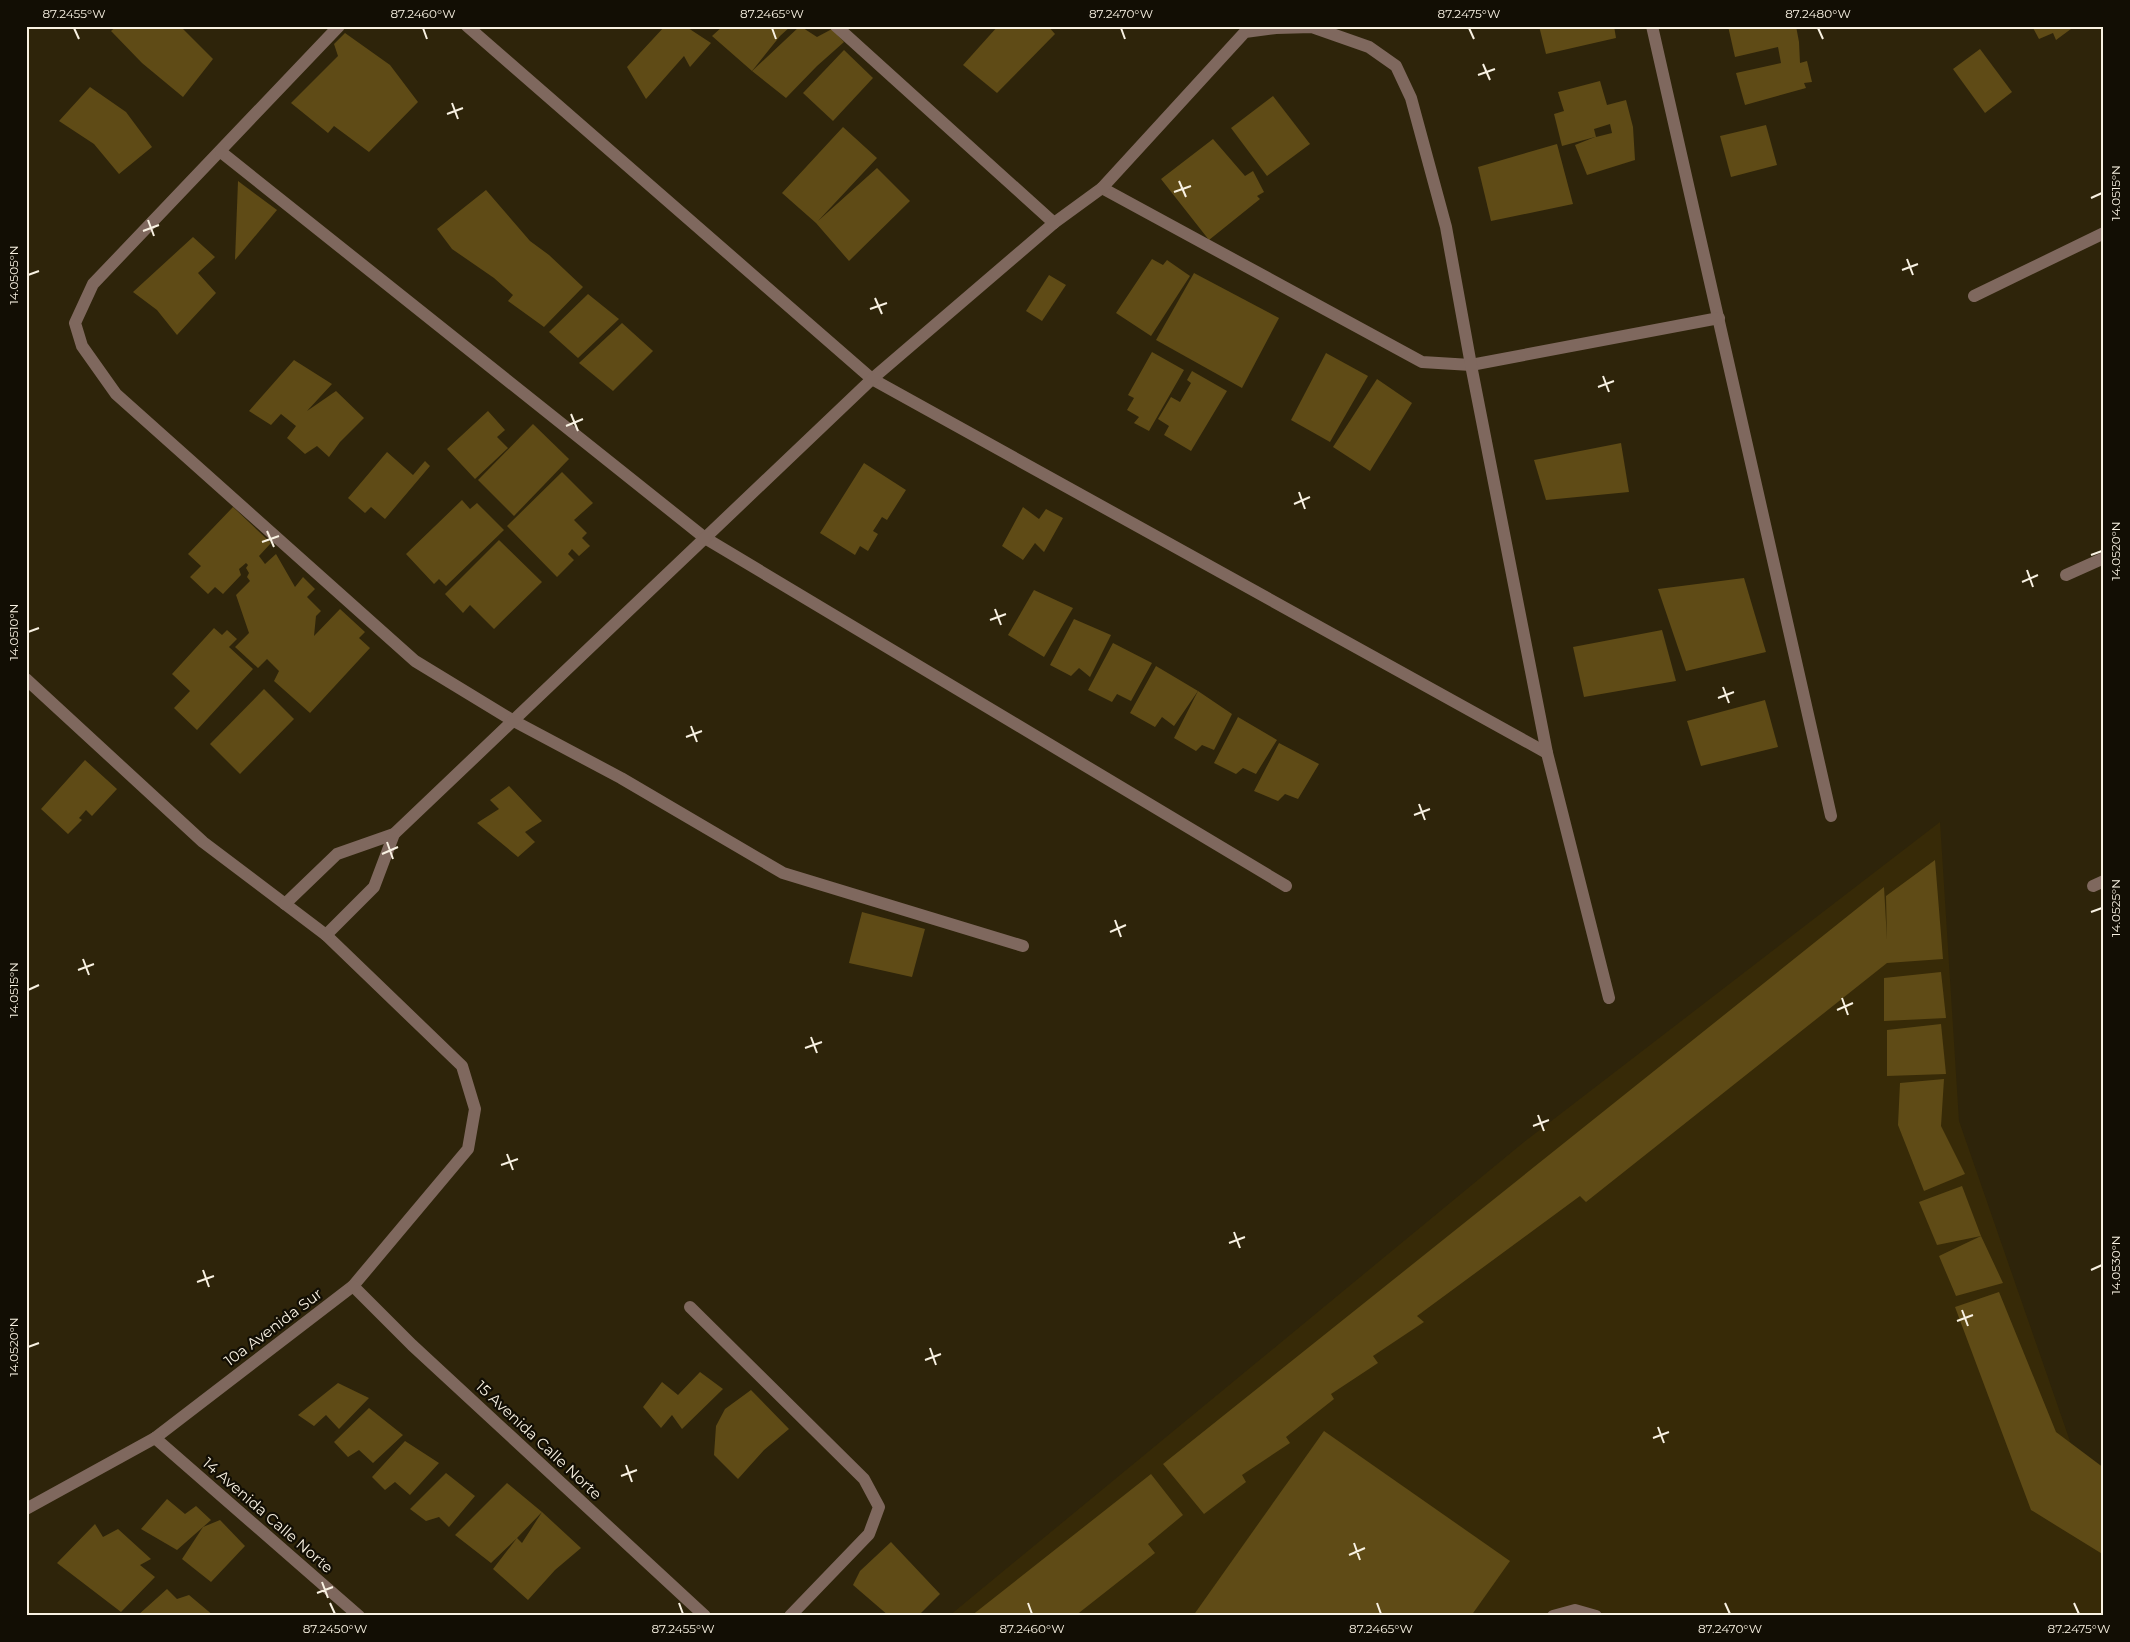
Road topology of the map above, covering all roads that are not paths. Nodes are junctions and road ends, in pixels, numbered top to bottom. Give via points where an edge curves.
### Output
1 (339, 26) edge
2 (467, 26) edge
3 (836, 26) edge
4 (1652, 26) edge
5 (1241, 29) edge
6 (221, 152) junction
7 (1102, 188) junction
8 (1054, 223) junction
9 (2104, 233) edge
10 (1974, 296) dead end
11 (1719, 318) junction
12 (1471, 365) junction
13 (872, 379) junction
14 (706, 538) junction
15 (2104, 558) edge
16 (2066, 575) dead end
17 (26, 679) edge
18 (512, 720) junction
19 (1547, 753) junction
20 (1831, 816) dead end
21 (394, 834) junction
22 (1286, 886) dead end
23 (285, 904) junction
24 (326, 935) junction
25 (1023, 946) dead end
26 (1609, 998) dead end
27 (353, 1286) junction
28 (690, 1307) dead end
29 (155, 1438) junction
30 (26, 1510) edge
31 (359, 1616) edge
32 (705, 1616) edge
33 (790, 1616) edge
34 (1553, 1616) edge
35 (1596, 1616) edge

1 - 6 street
2 - 13 street
3 - 8 street
4 - 11 street
5 - 7 street
5 - 12 street via 1312,27 1369,47 1396,66 1412,98 1446,227
6 - 14 street
6 - 18 street via 93,284 74,323 82,346 116,394 415,661
7 - 8 street
7 - 12 street via 1422,362
8 - 13 street
9 - 10 street
11 - 12 street
11 - 20 street
12 - 19 street
13 - 14 street
13 - 19 street
14 - 18 street
14 - 22 street
15 - 16 street
17 - 23 street via 203,842
18 - 21 street
18 - 25 street via 621,778 783,873
19 - 26 street
21 - 23 street via 337,854
21 - 24 street via 374,887
23 - 24 street
24 - 27 street, 10a Avenida Sur via 462,1066 475,1109 468,1149
27 - 29 street, 10a Avenida Sur
27 - 32 street, 15 Avenida Calle Norte via 412,1345
28 - 33 street via 864,1479 879,1507 870,1534
29 - 30 street, 10a Avenida Sur
29 - 31 street, 14 Avenida Calle Norte
34 - 35 street via 1575,1610

